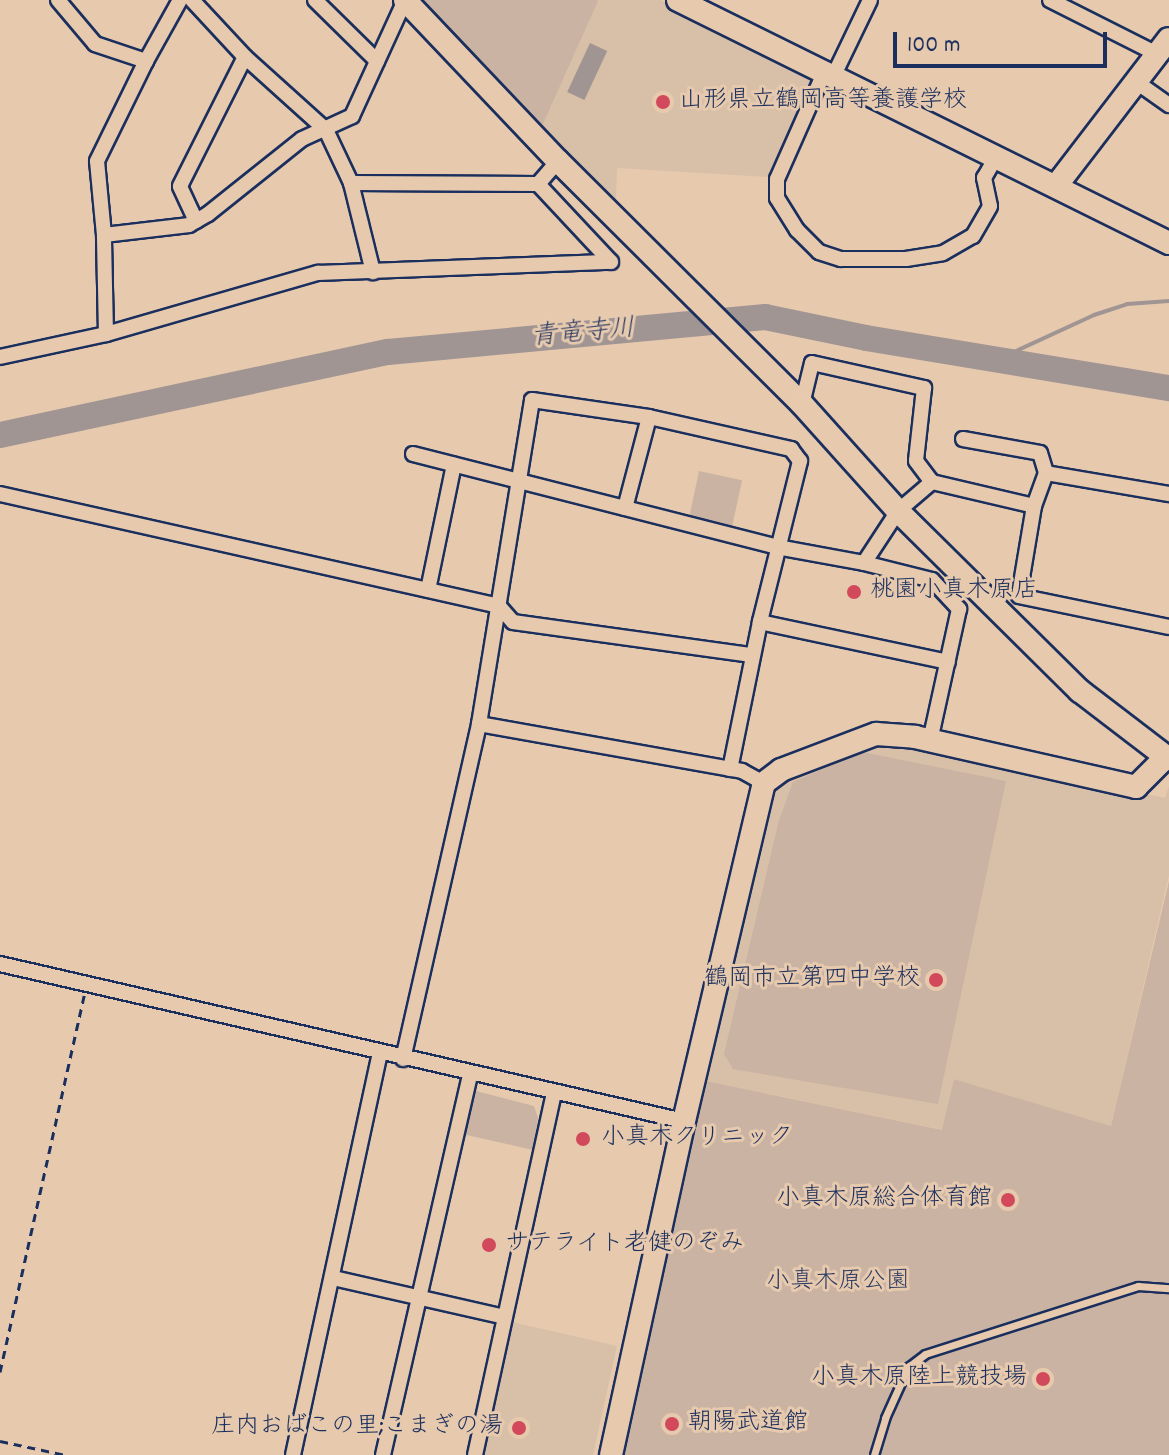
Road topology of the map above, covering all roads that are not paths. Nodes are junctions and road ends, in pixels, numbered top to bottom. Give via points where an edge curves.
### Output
1 (58, 0) edge
2 (180, 0) edge
3 (192, 0) edge
4 (315, 0) edge
5 (405, 0) edge
6 (678, 0) edge
7 (870, 0) edge
8 (1050, 0) edge
9 (1163, 46) edge
10 (245, 57) junction
11 (146, 61) junction
12 (377, 61) junction
13 (829, 75) junction
14 (1135, 81) junction
15 (1169, 105) edge
16 (326, 130) junction
17 (996, 157) junction
18 (558, 161) junction
19 (351, 183) junction
20 (538, 184) junction
21 (1056, 186) junction
22 (196, 221) junction
23 (104, 235) junction
24 (1169, 243) edge
25 (373, 272) junction
26 (106, 334) junction
27 (0, 357) edge
28 (802, 404) junction
29 (649, 417) junction
30 (963, 439) dead end
31 (413, 454) dead end
32 (454, 465) junction
33 (1046, 473) junction
34 (521, 481) junction
35 (932, 482) junction
36 (0, 494) edge
37 (1169, 494) edge
38 (1034, 506) junction
39 (625, 508) junction
40 (898, 511) junction
41 (777, 547) junction
42 (864, 563) junction
43 (428, 590) junction
44 (499, 606) junction
45 (760, 622) junction
46 (1169, 627) edge
47 (752, 655) junction
48 (948, 662) junction
49 (479, 724) junction
50 (930, 741) junction
51 (1168, 756) edge
52 (730, 769) junction
53 (764, 783) junction
54 (0, 964) edge
55 (380, 1053) junction
56 (403, 1059) junction
57 (470, 1074) junction
58 (554, 1092) junction
59 (684, 1121) junction
60 (333, 1278) junction
61 (1169, 1288) edge
62 (419, 1297) junction
63 (505, 1317) junction
64 (293, 1455) edge
65 (383, 1455) edge
66 (475, 1455) edge
67 (611, 1455) edge
68 (874, 1455) edge

1 - 11 street via 95,44
2 - 11 street
3 - 10 street
4 - 12 street
5 - 12 street
5 - 18 street
6 - 13 street
7 - 13 street
8 - 9 street
9 - 14 street
10 - 16 street
10 - 22 street via 180,186
11 - 23 street via 97,161
12 - 16 street via 352,116
13 - 17 street
13 - 17 street via 777,179 777,198 819,252 841,259 943,253 973,236 990,206 984,178
14 - 15 street
14 - 21 street
16 - 19 street
16 - 22 street via 302,139
17 - 21 street
18 - 20 street
18 - 28 street
19 - 20 street
19 - 25 street
20 - 25 street via 611,262
21 - 24 street
22 - 23 street
23 - 26 street
25 - 26 street via 318,273
26 - 27 street
28 - 35 street via 812,363 924,388 916,461
28 - 40 street
29 - 34 street via 532,400
29 - 39 street
29 - 41 street via 791,449 800,461
30 - 33 street via 1040,453
31 - 32 street
32 - 34 street
32 - 43 street
33 - 37 street
33 - 38 street
34 - 39 street
34 - 44 street
35 - 38 street
35 - 40 street
36 - 43 street
38 - 46 street via 1019,596
39 - 41 street
40 - 42 street
40 - 51 street via 1080,691
41 - 42 street
41 - 45 street
42 - 48 street via 932,580 959,609
43 - 44 street
44 - 47 street via 513,622
44 - 49 street
45 - 47 street
45 - 48 street
47 - 52 street
48 - 50 street
49 - 52 street
49 - 56 street
50 - 51 street via 1136,787
50 - 53 street via 876,734 781,770
52 - 53 street
53 - 59 street
54 - 55 street
55 - 56 street
55 - 60 street
56 - 57 street
57 - 58 street
57 - 62 street
58 - 59 street
58 - 63 street
59 - 67 street
60 - 62 street
60 - 64 street
61 - 68 lane via 1138,1286 925,1354 908,1367
62 - 63 street
62 - 65 street
63 - 66 street

